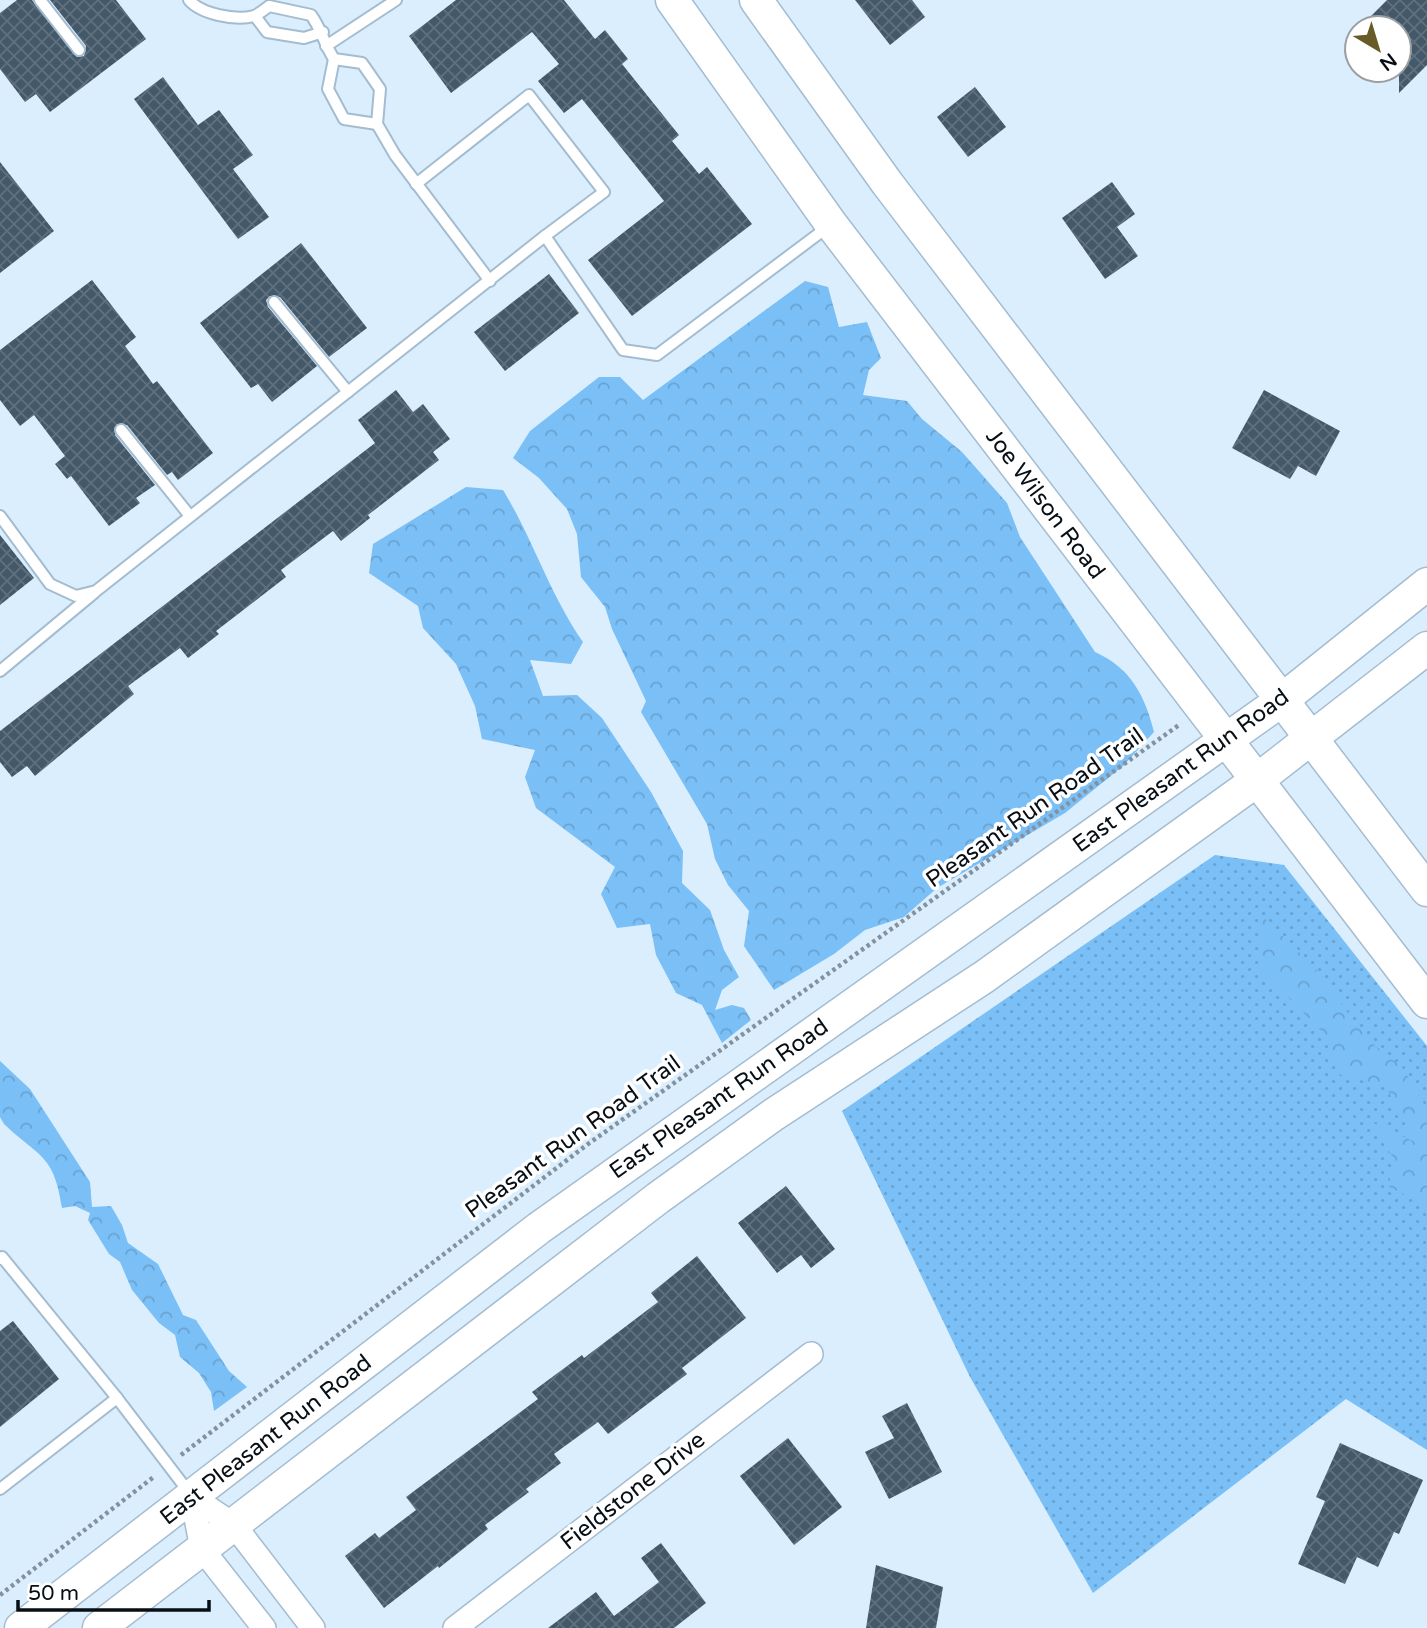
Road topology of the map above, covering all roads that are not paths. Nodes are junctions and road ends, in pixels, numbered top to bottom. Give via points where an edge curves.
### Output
1 (40, 0) edge
2 (189, 0) edge
3 (396, 0) edge
4 (672, 0) edge
5 (756, 0) edge
6 (255, 16) junction
7 (323, 32) junction
8 (326, 46) junction
9 (79, 50) dead end
10 (334, 59) junction
11 (377, 124) junction
12 (416, 184) junction
13 (831, 224) junction
14 (545, 236) junction
15 (491, 281) junction
16 (274, 302) dead end
17 (348, 392) junction
18 (121, 430) dead end
19 (0, 516) edge
20 (190, 516) junction
21 (1427, 584) edge
22 (96, 591) junction
23 (1427, 648) edge
24 (0, 671) edge
25 (1282, 700) junction
26 (1311, 738) junction
27 (1226, 741) junction
28 (1256, 781) junction
29 (1427, 890) edge
30 (1427, 1002) edge
31 (0, 1259) edge
32 (811, 1354) dead end
33 (117, 1398) junction
34 (0, 1489) edge
35 (192, 1497) junction
36 (234, 1525) junction
37 (202, 1549) junction
38 (21, 1628) edge
39 (99, 1628) edge
40 (264, 1628) edge
41 (313, 1628) edge
42 (456, 1628) edge

1 - 9 lane
2 - 6 lane via 196,8 227,16
3 - 8 lane
4 - 13 main road, Joe Wilson Road
5 - 25 main road via 887,183
6 - 7 lane via 267,32 304,38
6 - 7 lane via 269,6 311,15
7 - 8 lane
8 - 10 lane
10 - 11 lane via 362,63 380,89
10 - 11 lane via 328,89 344,119
11 - 12 lane
12 - 14 lane via 529,94 604,192
12 - 15 lane
13 - 14 lane via 657,355 624,350
13 - 27 main road, Joe Wilson Road
14 - 15 lane
15 - 17 lane
16 - 17 lane
17 - 20 lane
18 - 20 lane
19 - 22 lane via 50,584 76,596
20 - 22 lane
21 - 25 main road, East Pleasant Run Road
22 - 24 lane
23 - 26 main road, East Pleasant Run Road
25 - 26 main road
25 - 27 main road, East Pleasant Run Road
26 - 28 main road, East Pleasant Run Road
26 - 29 main road
27 - 28 main road, Joe Wilson Road
27 - 35 main road, East Pleasant Run Road via 539,1228
28 - 30 main road, Joe Wilson Road
28 - 36 main road, East Pleasant Run Road via 984,977 762,1122
31 - 33 lane
32 - 42 street, Fieldstone Drive
33 - 34 lane
33 - 35 lane
35 - 36 street
35 - 37 street
35 - 38 main road, East Pleasant Run Road
36 - 37 main road, East Pleasant Run Road
36 - 41 street
37 - 39 main road, East Pleasant Run Road
37 - 40 street

